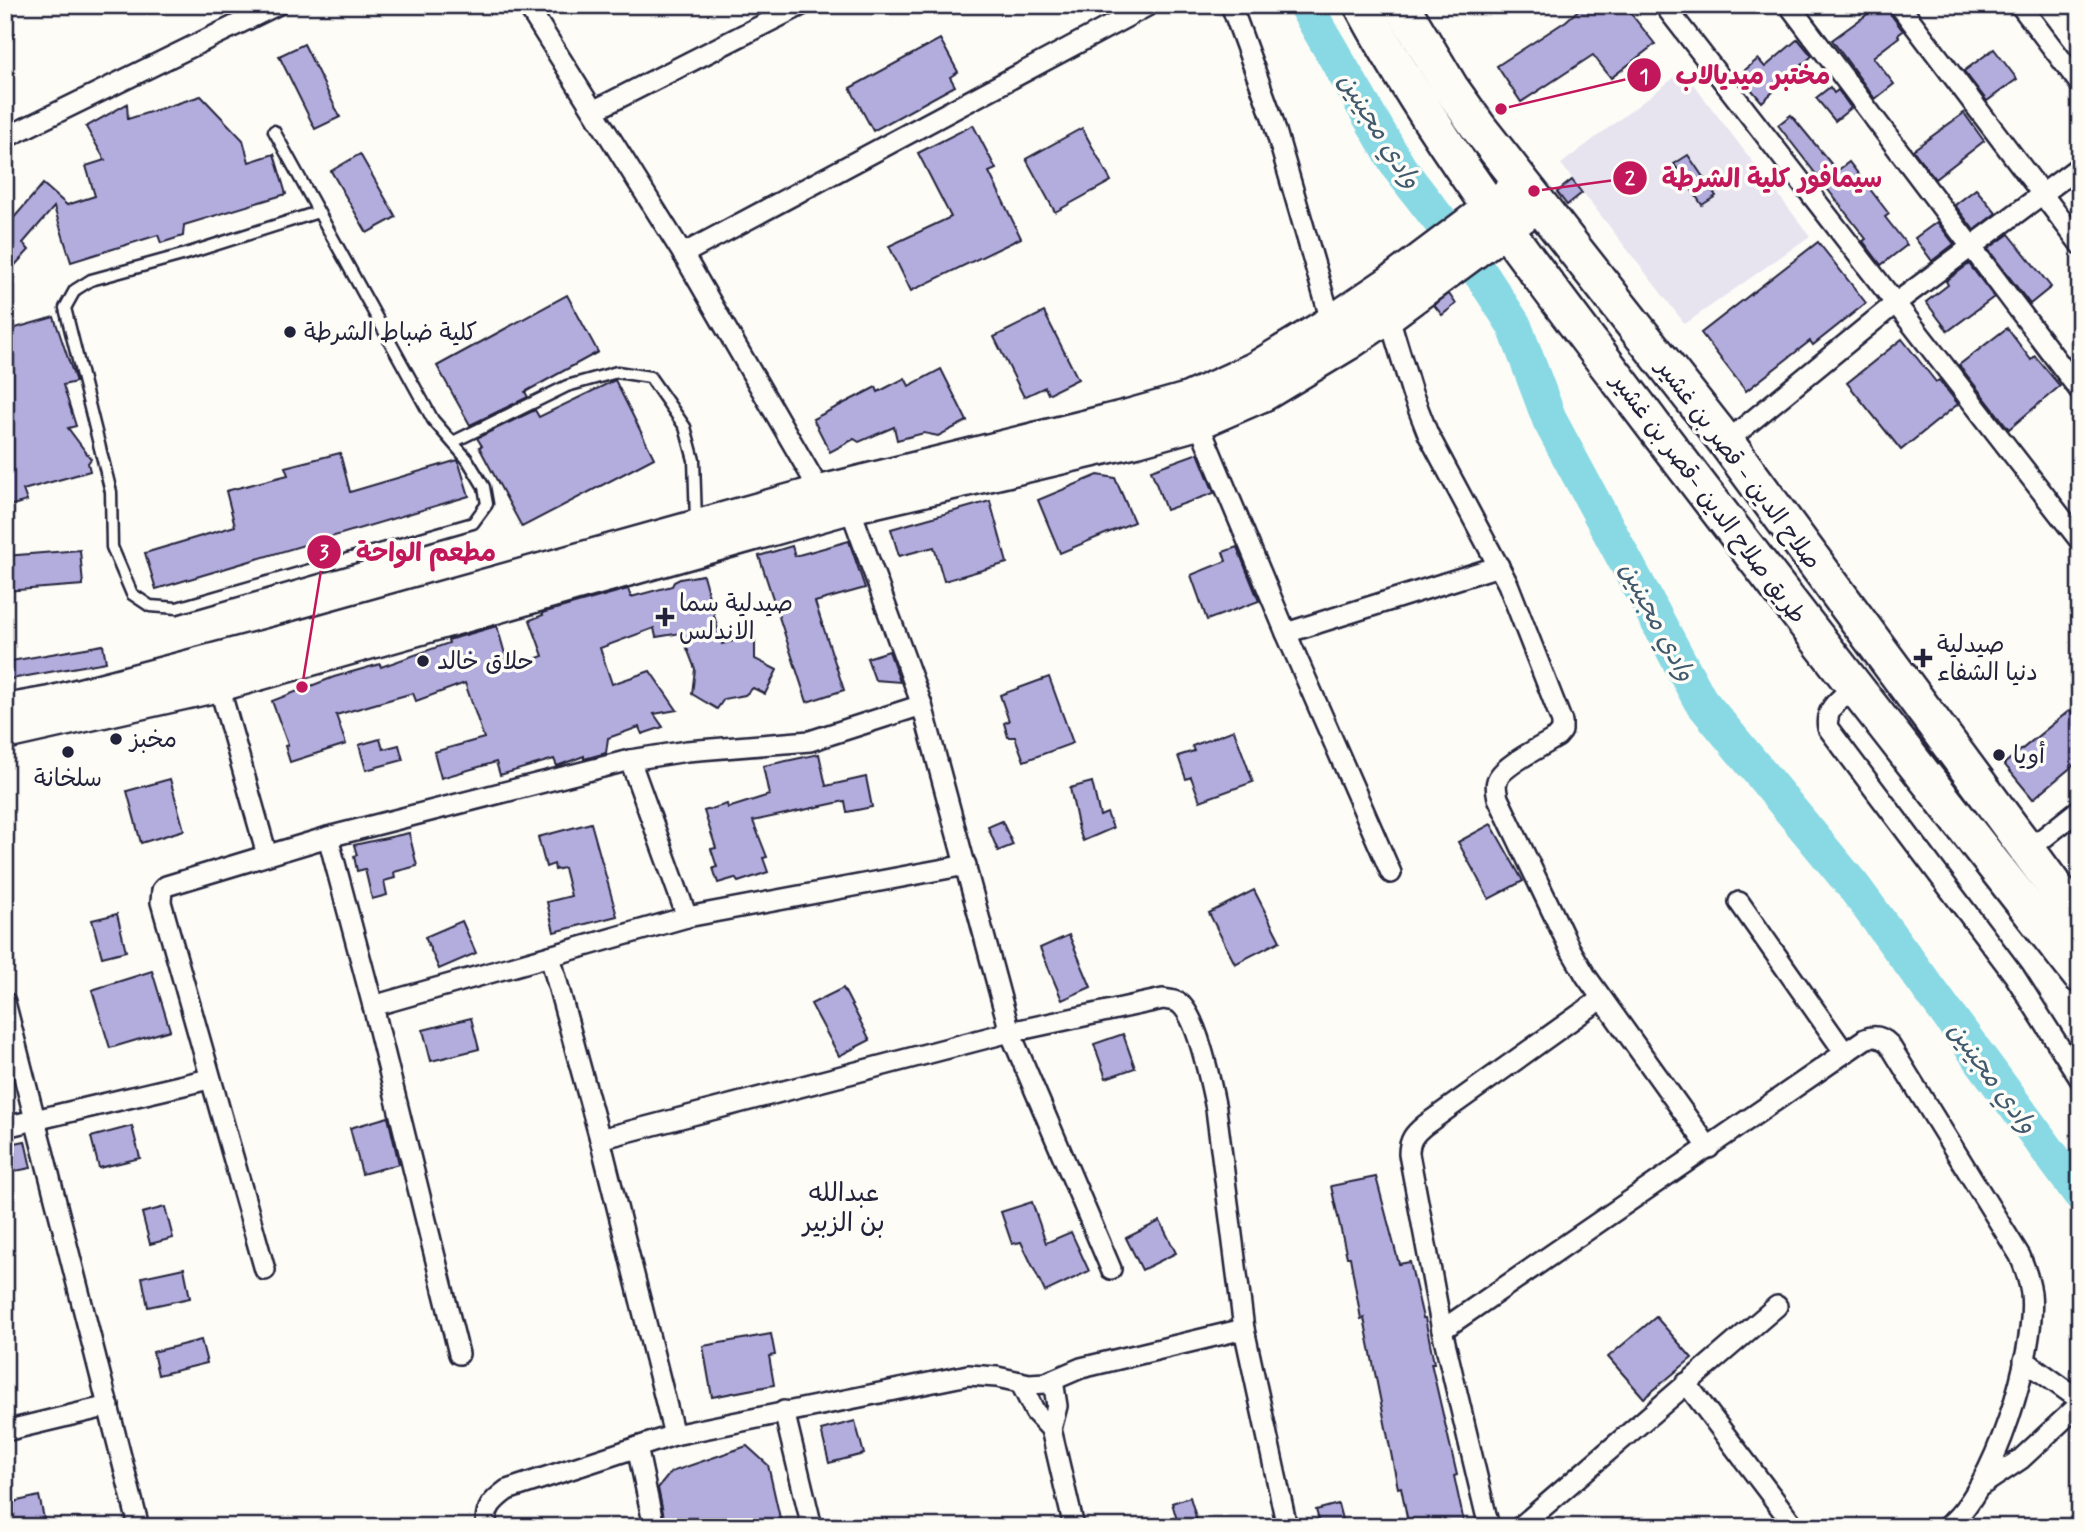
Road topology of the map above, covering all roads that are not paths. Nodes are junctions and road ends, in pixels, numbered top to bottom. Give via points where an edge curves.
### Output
1 (277, 5) edge
2 (527, 5) edge
3 (802, 5) edge
4 (1149, 5) edge
5 (1231, 5) edge
6 (1362, 5) edge
7 (1401, 5) edge
8 (1664, 5) edge
9 (1789, 5) edge
10 (1899, 5) edge
11 (2020, 5) edge
12 (2080, 84) edge
13 (595, 110) junction
14 (274, 131) dead end
15 (5, 138) edge
16 (2080, 166) edge
17 (1531, 193) junction
18 (2042, 195) junction
19 (318, 212) junction
20 (1487, 225) junction
21 (2080, 244) edge
22 (1971, 249) junction
23 (683, 254) junction
24 (1397, 299) junction
25 (1896, 302) junction
26 (1331, 321) junction
27 (2080, 391) edge
28 (1193, 411) junction
29 (453, 442) junction
30 (1726, 442) junction
31 (821, 491) junction
32 (850, 508) junction
33 (700, 536) junction
34 (2080, 541) edge
35 (1499, 566) junction
36 (1286, 633) junction
37 (219, 686) junction
38 (1853, 688) junction
39 (922, 705) junction
40 (5, 710) edge
41 (5, 734) edge
42 (630, 760) junction
43 (2080, 809) edge
44 (328, 837) junction
45 (2027, 851) junction
46 (267, 855) junction
47 (966, 866) junction
48 (1391, 873) dead end
49 (1739, 901) dead end
50 (687, 917) junction
51 (2080, 921) edge
52 (550, 956) junction
53 (2080, 975) edge
54 (1601, 999) junction
55 (5, 1002) edge
56 (373, 1006) junction
57 (1010, 1032) junction
58 (1845, 1053) junction
59 (209, 1079) junction
60 (2080, 1079) edge
61 (34, 1120) junction
62 (5, 1127) edge
63 (600, 1139) junction
64 (1709, 1148) junction
65 (1111, 1269) dead end
66 (265, 1270) dead end
67 (1777, 1306) dead end
68 (1244, 1329) junction
69 (1442, 1330) junction
70 (459, 1354) dead end
71 (2024, 1360) junction
72 (1053, 1380) junction
73 (1020, 1382) junction
74 (1686, 1383) junction
75 (2080, 1402) edge
76 (109, 1406) junction
77 (784, 1411) junction
78 (1051, 1429) junction
79 (5, 1431) edge
80 (674, 1435) junction
81 (637, 1447) junction
82 (1978, 1488) junction
83 (139, 1527) edge
84 (486, 1527) edge
85 (654, 1527) edge
86 (813, 1527) edge
87 (1074, 1527) edge
88 (1287, 1527) edge
89 (1489, 1527) edge
90 (1520, 1527) edge
91 (1795, 1527) edge
92 (1946, 1527) edge

1 - 15 street
2 - 13 street
3 - 13 street
4 - 23 street
5 - 26 street via 1272,117
6 - 20 highway, طريق صلاح الدين -قصر بن غشير
7 - 17 highway, صلاح الدين - قصر بن غشير via 1450,88
8 - 25 street
9 - 22 street
10 - 18 street
11 - 12 street
13 - 23 street
14 - 19 lane
16 - 18 street
17 - 20 main road
17 - 30 highway, صلاح الدين - قصر بن غشير
18 - 21 street
18 - 22 street
19 - 29 lane via 433,420
19 - 29 lane via 92,280 75,290 65,308 111,492 112,547 132,594 150,606 177,608 473,523 487,504 484,487
20 - 24 main road
20 - 38 highway, طريق صلاح الدين -قصر بن غشير
22 - 25 street
22 - 27 street
23 - 31 street
24 - 26 main road
24 - 28 main road via 1306,371 1265,395
24 - 35 street via 1412,393 1428,434
25 - 30 street
25 - 34 street
26 - 28 main road
28 - 31 main road via 1128,415
28 - 32 main road via 1137,442
28 - 36 street
29 - 33 lane via 567,386 617,372 650,377 685,427 694,460
30 - 45 highway, صلاح الدين - قصر بن غشير
31 - 33 main road
32 - 33 main road
32 - 39 street
33 - 37 main road
33 - 40 main road
35 - 36 street
35 - 54 street via 1562,731 1499,776 1498,798 1569,947
36 - 48 street
37 - 41 main road
37 - 46 street
38 - 53 highway, طريق صلاح الدين -قصر بن غشير
38 - 60 street via 1829,710 1828,728 2014,975
39 - 42 street via 810,741
39 - 47 street
42 - 44 street
42 - 50 street
43 - 45 street
44 - 46 street
44 - 56 street
45 - 51 highway, صلاح الدين - قصر بن غشير
46 - 59 street via 162,890 161,902
47 - 50 street
47 - 57 street
49 - 58 street
50 - 52 street
52 - 56 street
52 - 63 street
54 - 64 street
54 - 69 street via 1425,1125 1409,1142
55 - 61 street
56 - 70 street
57 - 63 street
57 - 65 street
57 - 68 street via 1163,999 1180,1004 1198,1038 1216,1109
58 - 64 street
58 - 71 street via 1870,1037 1889,1044 2020,1256 2031,1294
59 - 61 street
59 - 66 street
61 - 62 street
61 - 76 street
63 - 80 street
64 - 69 street
67 - 74 street
68 - 72 street via 1081,1368
68 - 88 street
69 - 89 street
71 - 75 street
71 - 82 street via 2002,1439
72 - 73 street
72 - 78 street via 1057,1406
73 - 77 street via 968,1375
73 - 78 street via 1035,1412
74 - 90 street
74 - 91 street
75 - 82 street via 2021,1459
76 - 79 street
76 - 83 street
77 - 80 street
77 - 86 street
78 - 87 street
80 - 81 street
81 - 84 street via 507,1490 485,1513
81 - 85 street
82 - 92 street

